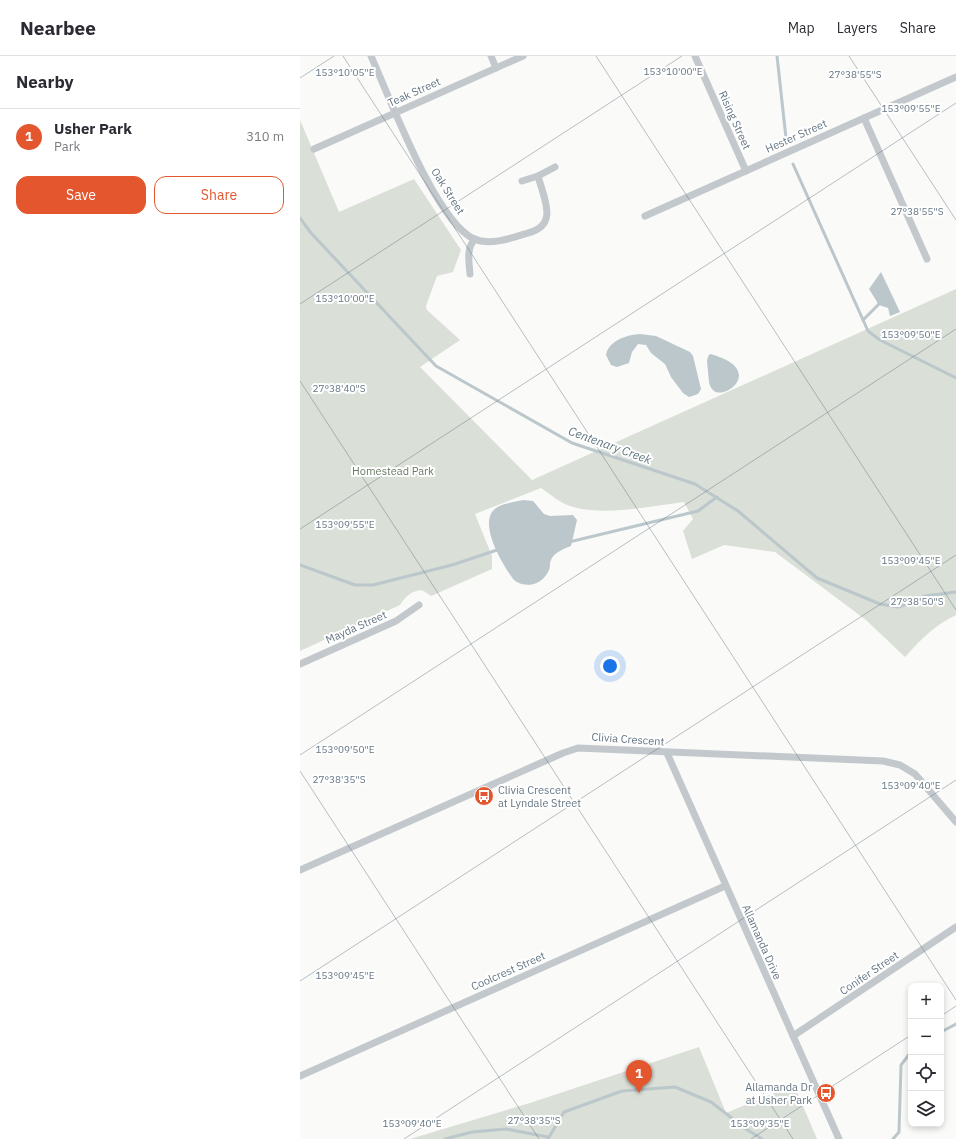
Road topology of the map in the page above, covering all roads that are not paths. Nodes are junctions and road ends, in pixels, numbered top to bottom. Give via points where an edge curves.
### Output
1 (371, 56) edge
2 (490, 56) edge
3 (523, 56) edge
4 (695, 56) edge
5 (496, 68) junction
6 (956, 77) edge
7 (396, 112) junction
8 (864, 118) junction
9 (314, 149) dead end
10 (555, 167) dead end
11 (746, 171) junction
12 (538, 176) junction
13 (522, 181) dead end
14 (645, 216) dead end
15 (475, 239) junction
16 (927, 259) dead end
17 (470, 274) dead end
18 (419, 605) dead end
19 (300, 664) edge
20 (667, 753) junction
21 (956, 822) edge
22 (300, 870) edge
23 (725, 886) junction
24 (956, 927) edge
25 (793, 1036) junction
26 (300, 1076) edge
27 (839, 1139) edge

1 - 7 street, Oak Street
2 - 5 street
3 - 5 street, Teak Street
4 - 11 street, Rising Street
5 - 7 street, Teak Street
6 - 8 street, Hester Street
7 - 9 street, Teak Street
7 - 15 street, Oak Street via 428,185 460,230
8 - 11 street, Hester Street
8 - 16 street
10 - 12 street
11 - 14 street, Hester Street
12 - 13 street
12 - 15 street, Oak Street via 547,215 542,228 502,240
15 - 17 street via 471,243 468,255
18 - 19 street, Mayda Street via 396,621
20 - 21 street, Clivia Crescent via 882,761 900,765 915,774
20 - 22 street, Clivia Crescent via 573,749
20 - 23 street, Allamanda Drive
23 - 25 street, Allamanda Drive
23 - 26 street, Coolcrest Street
24 - 25 street, Conifer Street
25 - 27 street, Allamanda Drive

